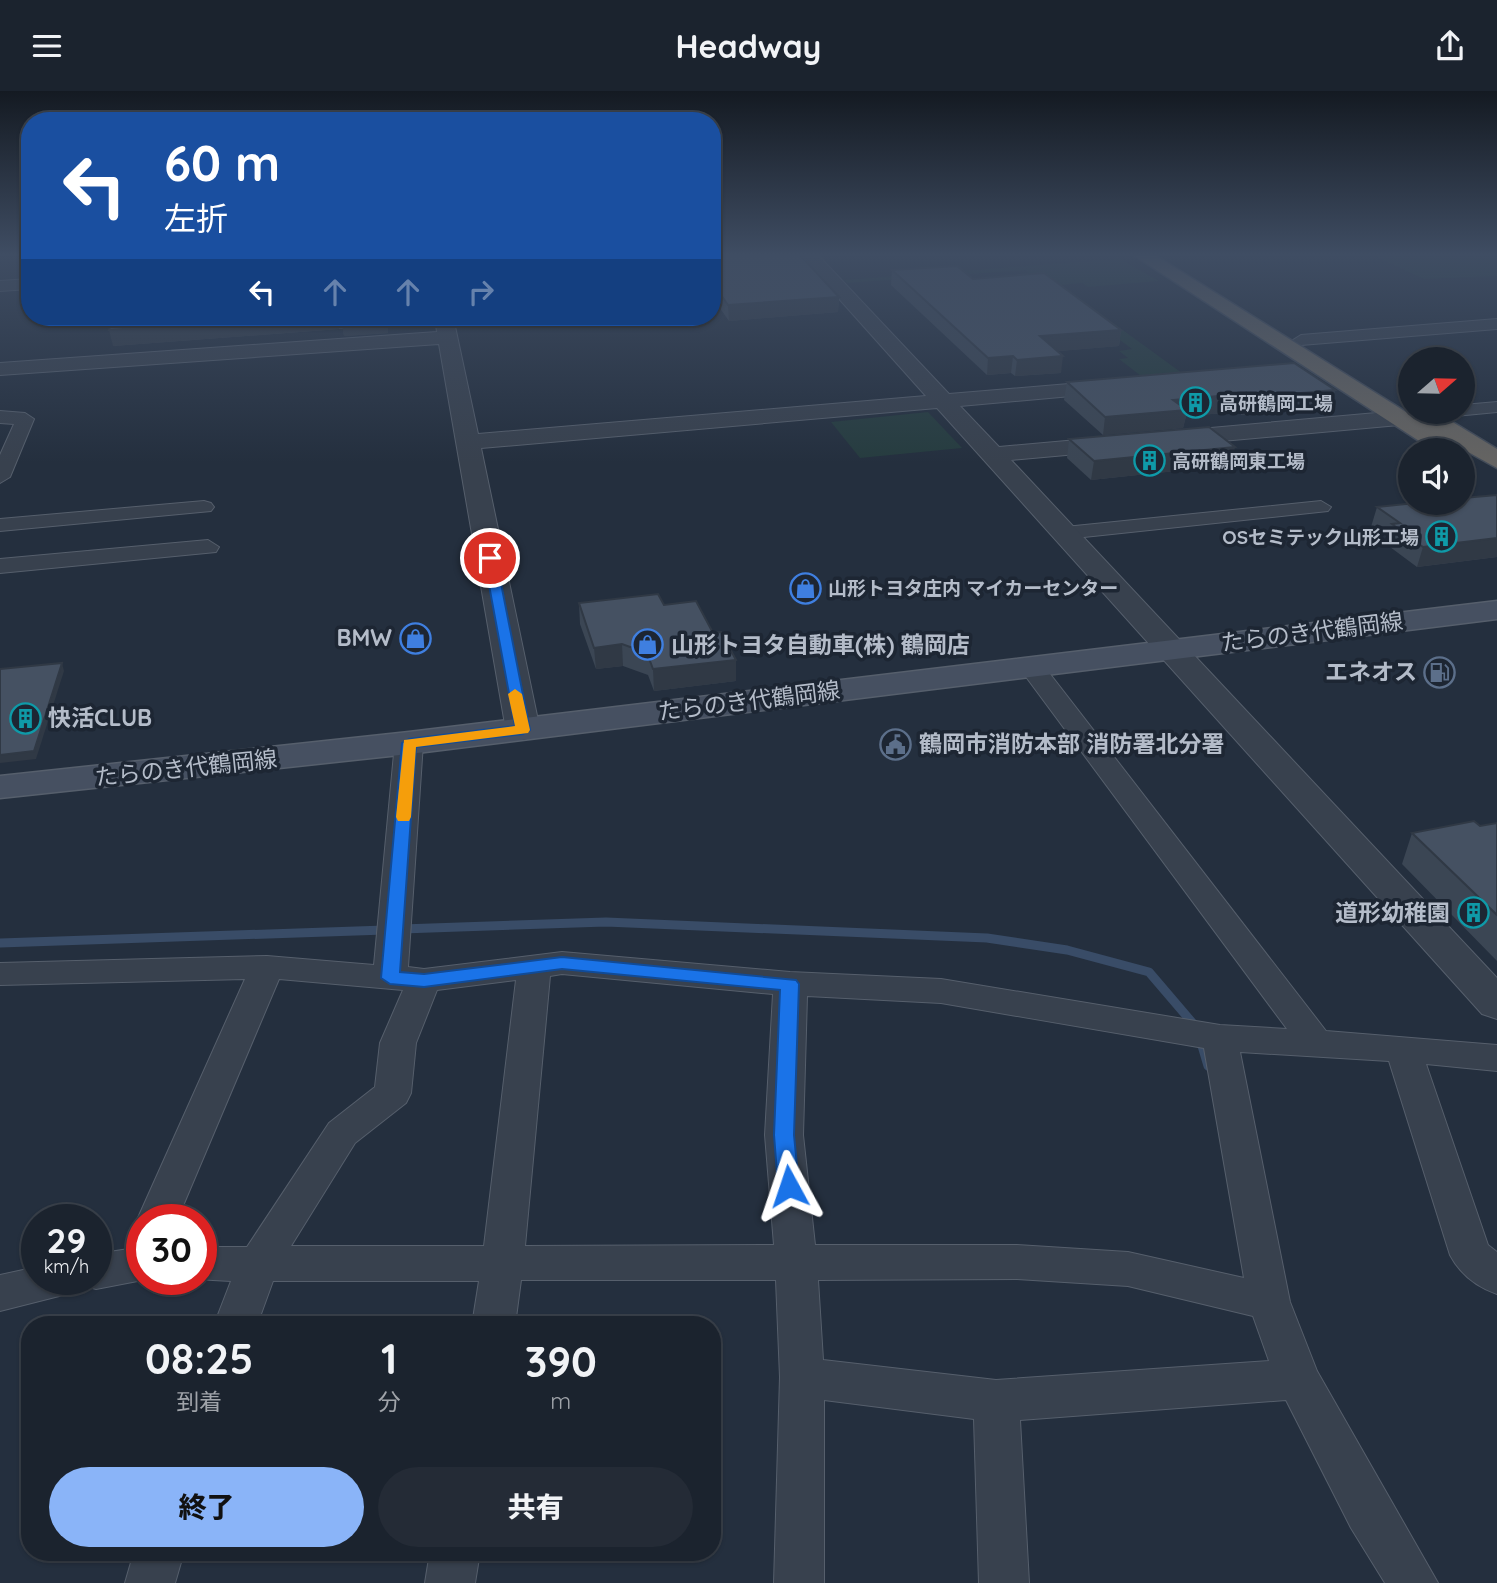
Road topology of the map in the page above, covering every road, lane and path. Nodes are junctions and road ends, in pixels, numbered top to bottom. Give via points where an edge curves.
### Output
1 (872, 324) edge
2 (1249, 324) edge
3 (1275, 324) edge
4 (1497, 324) edge
5 (446, 327) edge
6 (1301, 340) junction
7 (0, 369) edge
8 (1320, 369) junction
9 (1280, 372) edge
10 (1131, 384) edge
11 (0, 401) edge
12 (943, 401) junction
13 (1398, 402) edge
14 (1398, 405) edge
15 (1497, 407) edge
16 (1475, 409) edge
17 (1398, 414) edge
18 (0, 416) edge
19 (1425, 424) edge
20 (1434, 424) edge
21 (1438, 438) edge
22 (468, 442) junction
23 (6, 453) edge
24 (993, 455) junction
25 (1497, 460) edge
26 (1475, 465) edge
27 (0, 477) edge
28 (1497, 479) edge
29 (204, 507) dead end
30 (1321, 507) dead end
31 (0, 525) edge
32 (1065, 533) junction
33 (208, 547) dead end
34 (0, 566) edge
35 (1497, 610) edge
36 (1171, 649) junction
37 (1031, 666) junction
38 (523, 730) junction
39 (409, 743) junction
40 (0, 787) edge
41 (267, 967) junction
42 (534, 968) junction
43 (0, 974) edge
44 (407, 979) junction
45 (790, 984) junction
46 (1497, 1004) edge
47 (1220, 1038) junction
48 (1317, 1044) junction
49 (1403, 1048) junction
50 (1497, 1058) edge
51 (164, 1204) edge
52 (503, 1262) junction
53 (796, 1262) junction
54 (217, 1263) edge
55 (259, 1263) junction
56 (1497, 1276) edge
57 (21, 1288) edge
58 (0, 1293) edge
59 (1269, 1302) junction
60 (238, 1316) edge
61 (494, 1316) edge
62 (802, 1377) junction
63 (1298, 1379) junction
64 (996, 1401) junction
65 (156, 1561) edge
66 (454, 1561) edge
67 (150, 1583) edge
68 (450, 1583) edge
69 (799, 1583) edge
70 (1004, 1583) edge
71 (1413, 1583) edge

1 - 12 street
2 - 8 highway
3 - 6 highway
4 - 6 street
5 - 7 street
5 - 22 street
6 - 13 highway
8 - 9 street
8 - 14 highway
10 - 12 street
11 - 18 street via 22,399
12 - 22 street
12 - 24 street
15 - 16 street
17 - 24 street
18 - 23 street via 25,419
19 - 21 highway
20 - 25 highway
22 - 38 street
23 - 27 street
24 - 32 street
26 - 28 highway
29 - 31 street
30 - 32 street
32 - 36 street
33 - 34 street
35 - 36 main road, たらのき代鶴岡線
36 - 37 main road, たらのき代鶴岡線
36 - 46 street
37 - 38 main road, たらのき代鶴岡線
37 - 48 street
38 - 39 main road, たらのき代鶴岡線
39 - 40 main road, たらのき代鶴岡線
39 - 44 street
41 - 43 street
41 - 44 street
41 - 51 street
42 - 44 street
42 - 45 street via 562,963
42 - 52 street
44 - 55 street via 393,1093 342,1133
45 - 47 street via 942,991
45 - 53 street via 784,1135
47 - 48 street
47 - 59 street
48 - 49 street
49 - 50 street
49 - 56 street via 1471,1255
52 - 53 street
52 - 55 street
52 - 61 street
53 - 59 street via 1017,1262 1128,1269
53 - 62 street
54 - 55 street
55 - 60 street
57 - 58 street
59 - 63 street
62 - 64 street
62 - 69 street
63 - 64 street
63 - 71 street via 1368,1511
64 - 70 street
65 - 67 street
66 - 68 street

